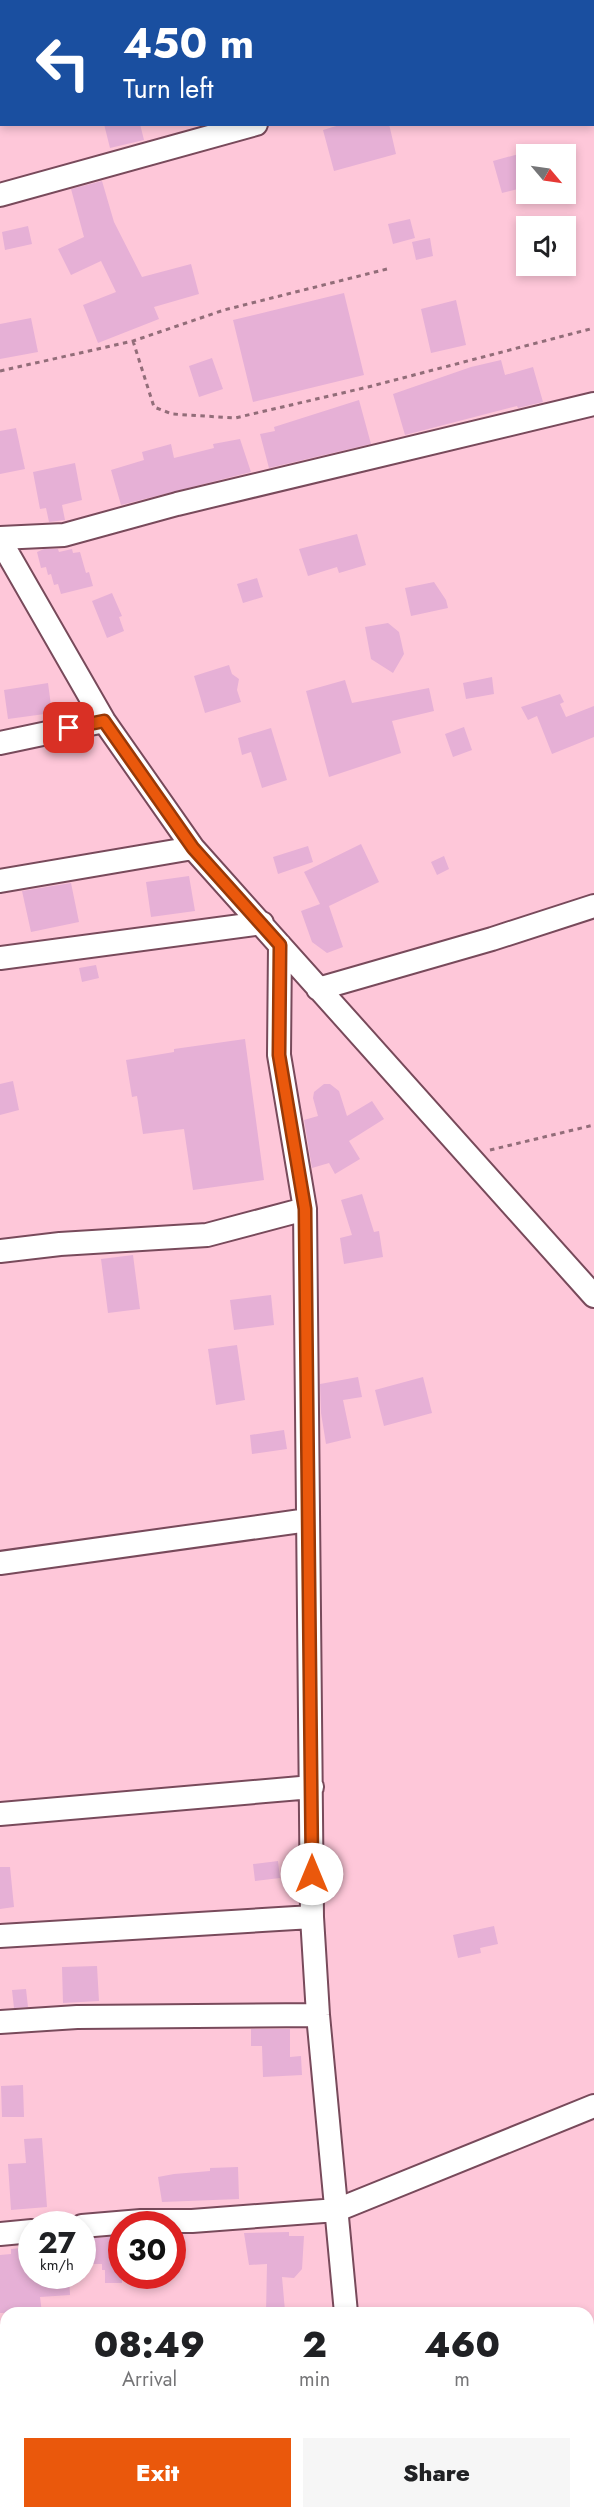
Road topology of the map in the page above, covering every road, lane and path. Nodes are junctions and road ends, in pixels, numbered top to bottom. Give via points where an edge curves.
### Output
1 (249, 126) edge
2 (0, 195) edge
3 (391, 268) dead end
4 (594, 328) edge
5 (133, 341) junction
6 (0, 371) edge
7 (594, 405) edge
8 (0, 539) edge
9 (104, 721) junction
10 (0, 743) edge
11 (193, 848) junction
12 (0, 881) edge
13 (594, 906) edge
14 (262, 923) junction
15 (280, 945) junction
16 (0, 958) edge
17 (318, 989) junction
18 (594, 1125) edge
19 (468, 1155) junction
20 (305, 1209) junction
21 (0, 1251) edge
22 (594, 1296) edge
23 (308, 1520) junction
24 (0, 1563) edge
25 (312, 1787) junction
26 (0, 1814) edge
27 (312, 1917) junction
28 (0, 1936) edge
29 (318, 2015) junction
30 (0, 2022) edge
31 (594, 2106) edge
32 (337, 2210) junction
33 (96, 2225) edge
34 (18, 2232) edge
35 (0, 2234) edge
36 (345, 2307) edge

1 - 2 street
3 - 5 path via 224,310
4 - 5 path via 235,418 184,416 153,407
5 - 6 path
7 - 8 street via 177,504 64,535
8 - 9 street
9 - 10 street
9 - 11 street
11 - 12 street
11 - 14 street
13 - 17 street
14 - 15 street
14 - 16 street
15 - 17 street
15 - 20 street via 279,1055
17 - 19 street
18 - 19 path
19 - 22 street
20 - 21 street via 207,1235
20 - 23 street
23 - 24 street
23 - 25 street
25 - 26 street
25 - 27 street
27 - 28 street
27 - 29 street
29 - 30 street via 77,2017
29 - 32 street
31 - 32 street
32 - 33 street
32 - 36 street
34 - 35 street

